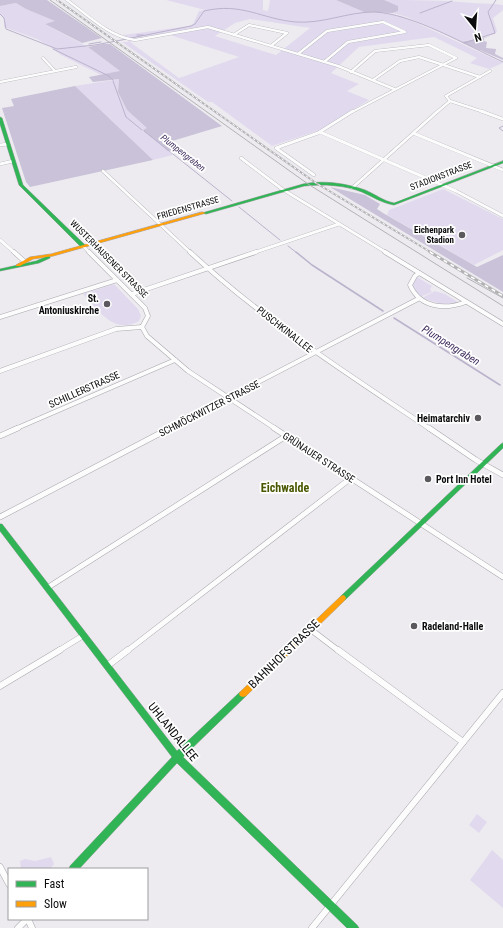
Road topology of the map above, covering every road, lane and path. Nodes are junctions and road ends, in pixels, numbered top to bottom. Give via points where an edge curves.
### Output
1 (67, 0) edge
2 (235, 34) junction
3 (272, 45) junction
4 (298, 54) junction
5 (43, 58) dead end
6 (324, 62) junction
7 (444, 64) junction
8 (76, 67) dead end
9 (55, 71) junction
10 (351, 72) junction
11 (490, 72) dead end
12 (480, 77) junction
13 (373, 80) junction
14 (0, 82) edge
15 (394, 89) junction
16 (450, 101) junction
17 (0, 118) edge
18 (503, 119) edge
19 (2, 128) edge
20 (320, 132) junction
21 (413, 133) junction
22 (8, 144) junction
23 (0, 145) edge
24 (241, 158) dead end
25 (383, 160) junction
26 (13, 162) junction
27 (503, 162) edge
28 (0, 164) edge
29 (493, 166) junction
30 (503, 170) edge
31 (103, 171) dead end
32 (314, 175) dead end
33 (442, 185) junction
34 (352, 188) junction
35 (285, 190) junction
36 (385, 203) joint
37 (503, 216) edge
38 (339, 224) junction
39 (161, 225) junction
40 (0, 240) edge
41 (83, 246) junction
42 (51, 255) junction
43 (24, 262) junction
44 (18, 265) junction
45 (207, 268) junction
46 (0, 270) edge
47 (420, 273) junction
48 (117, 280) junction
49 (132, 294) junction
50 (418, 299) junction
51 (466, 302) junction
52 (0, 317) edge
53 (503, 324) edge
54 (142, 327) junction
55 (316, 353) junction
56 (175, 360) junction
57 (0, 371) edge
58 (228, 398) junction
59 (0, 436) edge
60 (286, 436) junction
61 (503, 445) edge
62 (484, 464) junction
63 (503, 475) edge
64 (350, 478) junction
65 (0, 517) edge
66 (421, 524) junction
67 (0, 526) edge
68 (503, 577) edge
69 (47, 588) junction
70 (310, 629) junction
71 (84, 635) junction
72 (107, 666) junction
73 (0, 686) edge
74 (503, 693) edge
75 (463, 742) junction
76 (177, 757) junction
77 (0, 867) edge
78 (74, 868) edge
79 (8, 882) edge
80 (330, 904) junction
81 (26, 920) edge
82 (18, 928) edge
83 (312, 928) edge
84 (354, 928) edge

1 - 2 street via 114,34 127,39 205,26
2 - 3 street
2 - 3 street via 249,25 287,33
3 - 4 street
4 - 6 street
4 - 6 street via 327,31 382,22 405,32 348,42
5 - 9 street
6 - 10 street
7 - 10 street via 455,57 426,45 372,52
7 - 12 street
7 - 13 street via 422,57 402,60
7 - 15 street
8 - 9 street
9 - 14 street
10 - 13 street
11 - 12 street
12 - 16 street via 447,95 446,98
13 - 15 street
15 - 20 street
16 - 18 street
16 - 21 street
17 - 19 street
19 - 22 street
20 - 25 street
20 - 32 street via 276,148
21 - 25 street
21 - 29 street
22 - 23 street
22 - 26 street
24 - 35 street
25 - 33 street
25 - 34 street
26 - 28 street
26 - 41 street, WUSTERHAUSENER STRASSE via 18,180
27 - 29 street, STADIONSTRASSE
29 - 30 street
29 - 33 street, STADIONSTRASSE
31 - 39 street, PUSCHKINALLEE
33 - 36 street, STADIONSTRASSE via 398,202
33 - 37 street
34 - 35 street, FRIEDENSTRASSE via 311,184
34 - 36 street, FRIEDENSTRASSE via 366,192
35 - 38 street
35 - 39 street, FRIEDENSTRASSE
38 - 45 street
38 - 47 street
39 - 41 street, FRIEDENSTRASSE
39 - 45 street, PUSCHKINALLEE
40 - 43 street
41 - 42 street, FRIEDENSTRASSE
41 - 48 street, WUSTERHAUSENER STRASSE
42 - 43 street, FRIEDENSTRASSE
42 - 44 street, FRIEDENSTRASSE via 37,262
43 - 44 street, FRIEDENSTRASSE
44 - 46 street, FRIEDENSTRASSE
45 - 49 street
45 - 55 street, PUSCHKINALLEE
47 - 50 street via 410,285
47 - 51 street
48 - 49 street, WUSTERHAUSENER STRASSE
48 - 52 street
49 - 54 street, WUSTERHAUSENER STRASSE via 148,313
50 - 51 street via 442,306
50 - 55 street, SCHMÖCKWITZER STRASSE
51 - 53 street
54 - 56 street, GRÜNAUER STRASSE via 147,336
54 - 57 street via 116,329
55 - 58 street, SCHMÖCKWITZER STRASSE
55 - 62 street, PUSCHKINALLEE
56 - 58 street, GRÜNAUER STRASSE
56 - 59 street, SCHILLERSTRASSE
58 - 60 street, GRÜNAUER STRASSE
58 - 65 street, SCHMÖCKWITZER STRASSE
60 - 64 street, GRÜNAUER STRASSE
60 - 69 street
61 - 62 street, BAHNHOFSTRASSE
62 - 63 street, PUSCHKINALLEE
62 - 66 street, BAHNHOFSTRASSE
64 - 66 street, GRÜNAUER STRASSE
64 - 72 street
66 - 68 street, GRÜNAUER STRASSE
66 - 70 street, BAHNHOFSTRASSE
67 - 69 street, UHLANDALLEE
69 - 71 street, UHLANDALLEE
70 - 75 street
70 - 76 street, BAHNHOFSTRASSE
71 - 72 street, UHLANDALLEE
71 - 73 street
72 - 76 street, UHLANDALLEE
74 - 75 street
75 - 80 street
76 - 78 street, BAHNHOFSTRASSE
76 - 80 street, UHLANDALLEE
77 - 79 street
80 - 83 street
80 - 84 street, UHLANDALLEE
81 - 82 street

